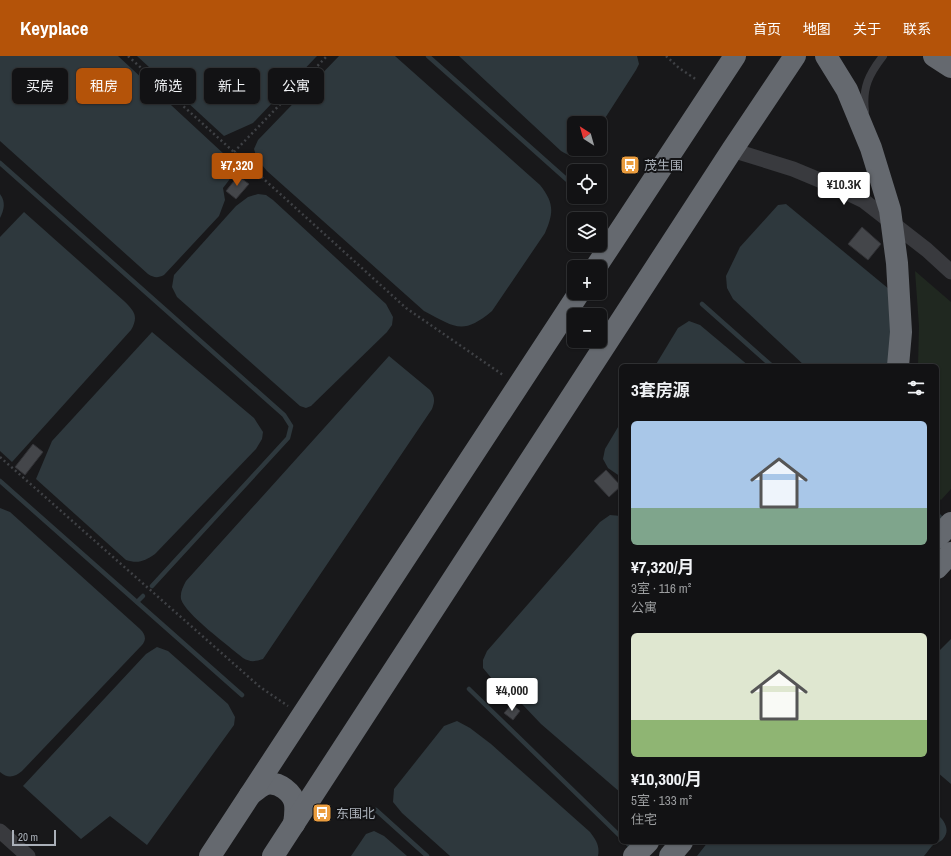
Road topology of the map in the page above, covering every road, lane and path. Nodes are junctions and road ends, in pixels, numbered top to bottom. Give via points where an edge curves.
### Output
1 (128, 56) edge
2 (327, 56) edge
3 (666, 56) edge
4 (735, 56) edge
5 (795, 56) edge
6 (826, 56) edge
7 (883, 56) edge
8 (934, 56) edge
9 (951, 67) edge
10 (712, 90) junction
11 (732, 150) junction
12 (234, 152) junction
13 (899, 229) junction
14 (601, 260) edge
15 (951, 272) edge
16 (574, 300) edge
17 (898, 364) edge
18 (519, 386) junction
19 (0, 457) edge
20 (951, 523) edge
21 (939, 536) edge
22 (951, 553) edge
23 (939, 566) edge
24 (302, 716) junction
25 (250, 795) junction
26 (294, 824) junction
27 (0, 831) edge
28 (641, 844) edge
29 (646, 844) edge
30 (680, 844) edge
31 (28, 856) edge
32 (210, 856) edge
33 (273, 856) edge
34 (633, 856) edge
35 (670, 856) edge

1 - 12 path
2 - 12 path
3 - 10 path
4 - 10 highway
5 - 11 highway
6 - 17 highway, bridge via 846,90 871,148 890,210 901,332
7 - 13 lane via 872,70 864,102 866,118
8 - 9 highway
10 - 14 highway
11 - 13 street via 793,169 830,184 864,201
11 - 26 highway
12 - 18 path via 406,308
13 - 15 street
16 - 18 highway
18 - 24 highway
19 - 24 path via 260,687
20 - 21 highway
22 - 23 highway
24 - 25 highway
25 - 26 highway via 267,784 276,784 284,788 295,802
25 - 32 highway
26 - 33 highway
27 - 31 street
28 - 34 highway
29 - 34 highway
30 - 35 highway

